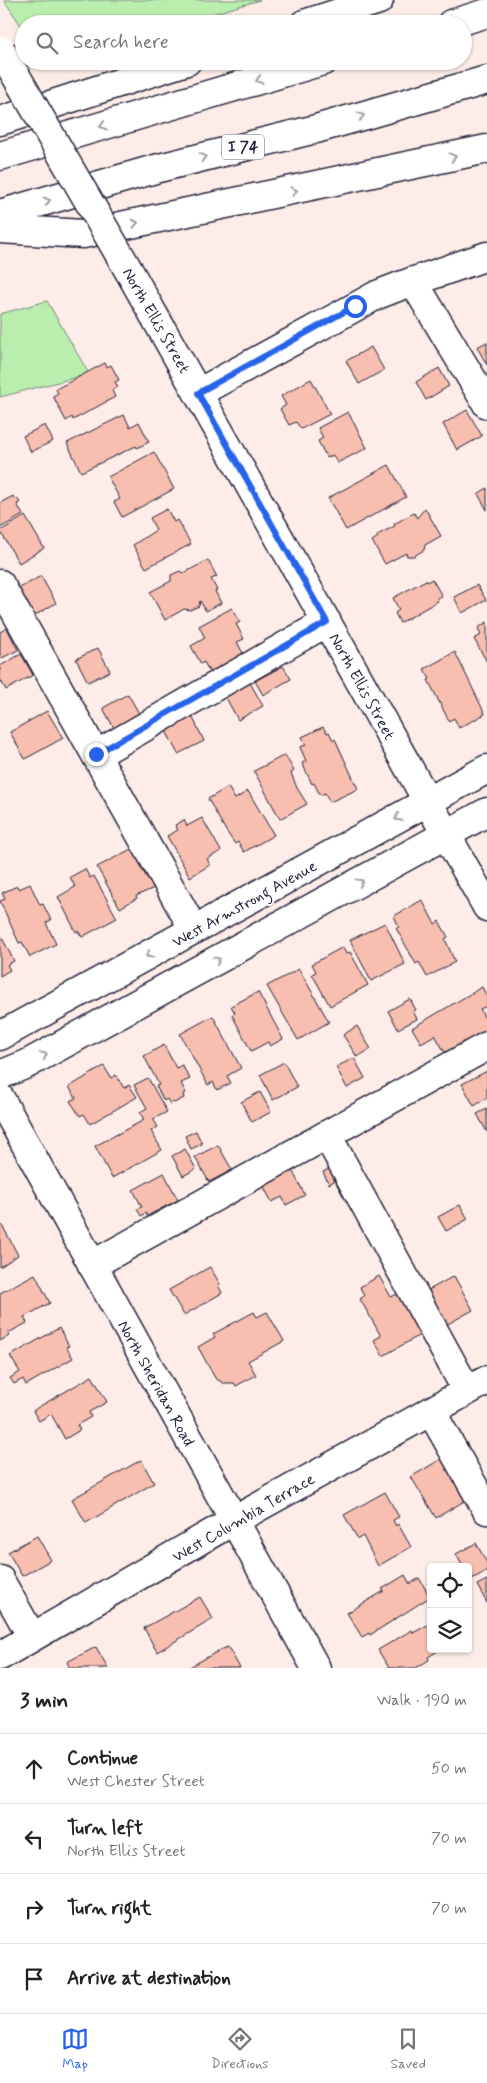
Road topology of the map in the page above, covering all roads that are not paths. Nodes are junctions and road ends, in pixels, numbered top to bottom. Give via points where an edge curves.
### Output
1 (379, 0) edge
2 (487, 13) edge
3 (332, 15) edge
4 (472, 17) edge
5 (0, 50) edge
6 (159, 70) edge
7 (292, 70) edge
8 (487, 80) edge
9 (0, 121) edge
10 (487, 149) edge
11 (0, 156) edge
12 (0, 214) edge
13 (0, 229) edge
14 (487, 256) edge
15 (413, 281) junction
16 (198, 393) junction
17 (487, 404) edge
18 (0, 584) edge
19 (327, 622) junction
20 (96, 754) junction
21 (487, 769) edge
22 (428, 801) junction
23 (487, 812) edge
24 (447, 834) junction
25 (487, 907) edge
26 (194, 930) junction
27 (0, 1036) edge
28 (487, 1046) edge
29 (0, 1075) edge
30 (0, 1098) edge
31 (326, 1135) junction
32 (92, 1265) junction
33 (477, 1386) edge
34 (431, 1411) junction
35 (487, 1510) edge
36 (233, 1521) junction
37 (0, 1580) edge
38 (32, 1637) junction
39 (0, 1656) edge
40 (316, 1668) edge

1 - 3 main road
2 - 4 main road
5 - 16 main road, North Ellis Street, bridge
6 - 9 main road
7 -> 11 main road
12 -> 8 main road, I 74 via 155,168 316,129
13 -> 10 main road via 83,234
14 - 15 main road
15 - 16 main road via 355,306
15 - 17 main road
16 - 19 main road, North Ellis Street
18 - 20 main road
19 - 20 main road
19 - 22 main road, North Ellis Street
20 - 26 main road
21 - 22 main road, West Armstrong Avenue
22 - 24 main road, North Ellis Street
22 -> 26 main road, West Armstrong Avenue
23 - 24 main road
24 - 25 main road, North Ellis Street
29 -> 24 main road via 27,1064
26 -> 27 main road, West Armstrong Avenue
28 - 31 main road
30 - 32 main road, North Sheridan Road
31 - 32 main road
31 - 33 main road
32 - 36 main road, North Sheridan Road
33 - 34 main road, West Columbia Terrace
34 - 35 main road
34 - 36 main road, West Columbia Terrace
36 - 38 main road, West Columbia Terrace
36 - 40 main road, North Sheridan Road
37 - 38 main road
38 - 39 main road, West Columbia Terrace

